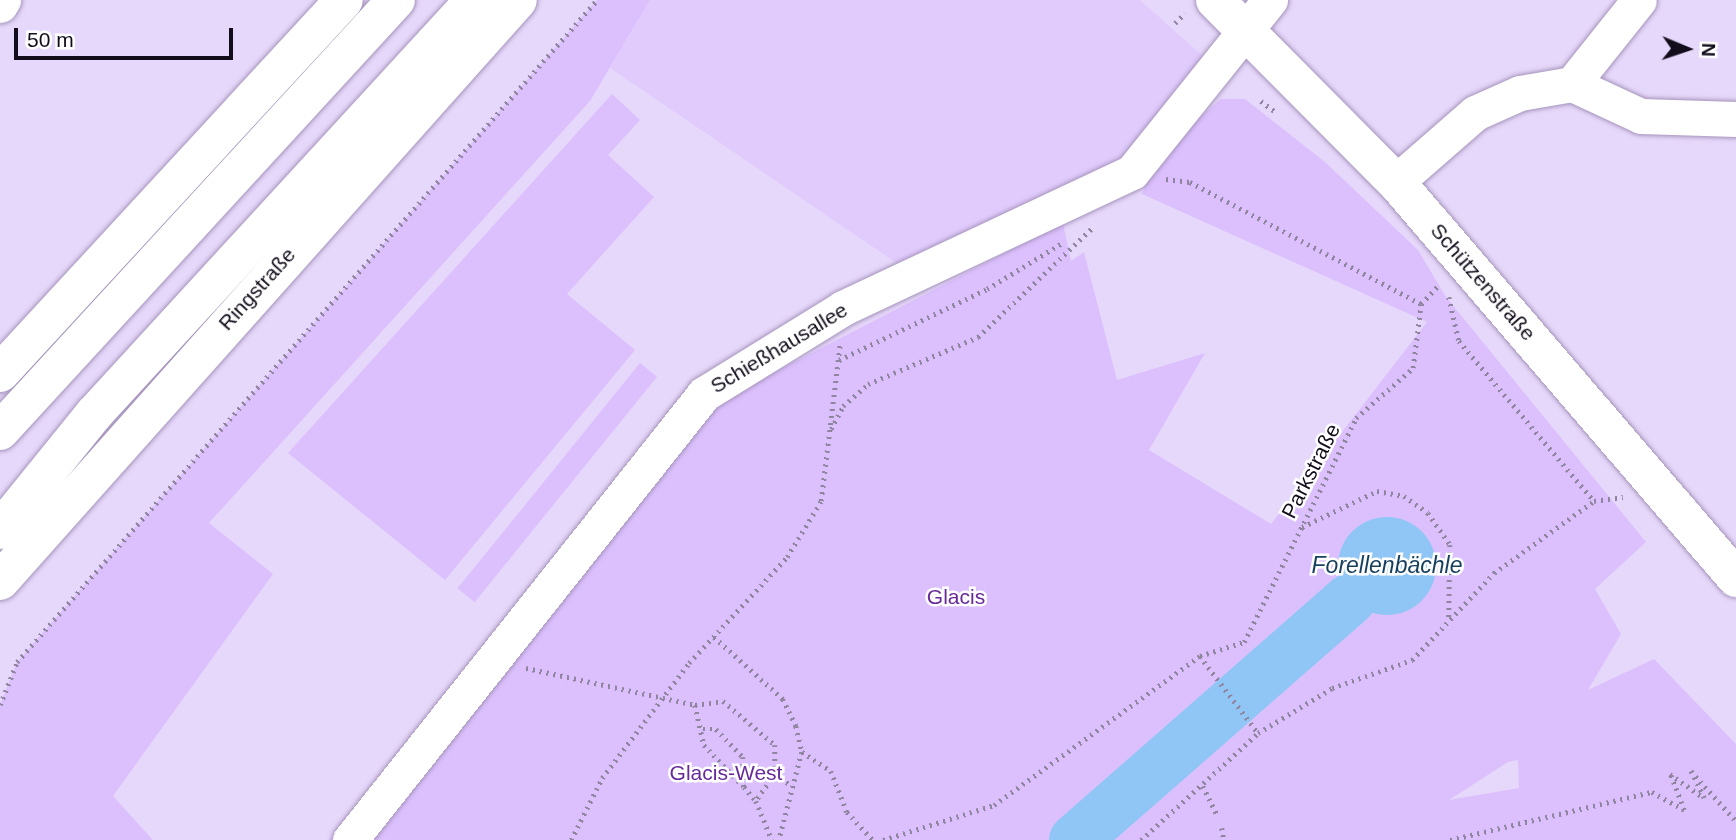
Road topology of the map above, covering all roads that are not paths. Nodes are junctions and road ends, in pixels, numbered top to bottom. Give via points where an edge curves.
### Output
1 (3, 0) edge
2 (344, 0) edge
3 (474, 0) edge
4 (517, 0) edge
5 (1215, 0) edge
6 (1270, 0) edge
7 (1639, 0) edge
8 (0, 5) edge
9 (384, 13) edge
10 (1248, 32) junction
11 (1572, 84) junction
12 (1736, 119) edge
13 (1396, 181) junction
14 (0, 373) edge
15 (0, 431) edge
16 (0, 530) edge
17 (1736, 578) edge
18 (0, 581) edge
19 (350, 840) edge

1 - 8 street
2 - 14 main road
3 - 16 main road, Ringstraße via 94,414
4 - 18 main road, Ringstraße
5 - 10 main road, Schützenstraße
6 - 10 street, Schießhausallee
7 - 11 street
9 - 15 main road
10 - 13 main road, Schützenstraße
10 - 19 street, Schießhausallee via 1132,172 843,308 704,394
11 - 12 street via 1641,116
11 - 13 street via 1520,93 1475,113
13 - 17 main road, Schützenstraße

